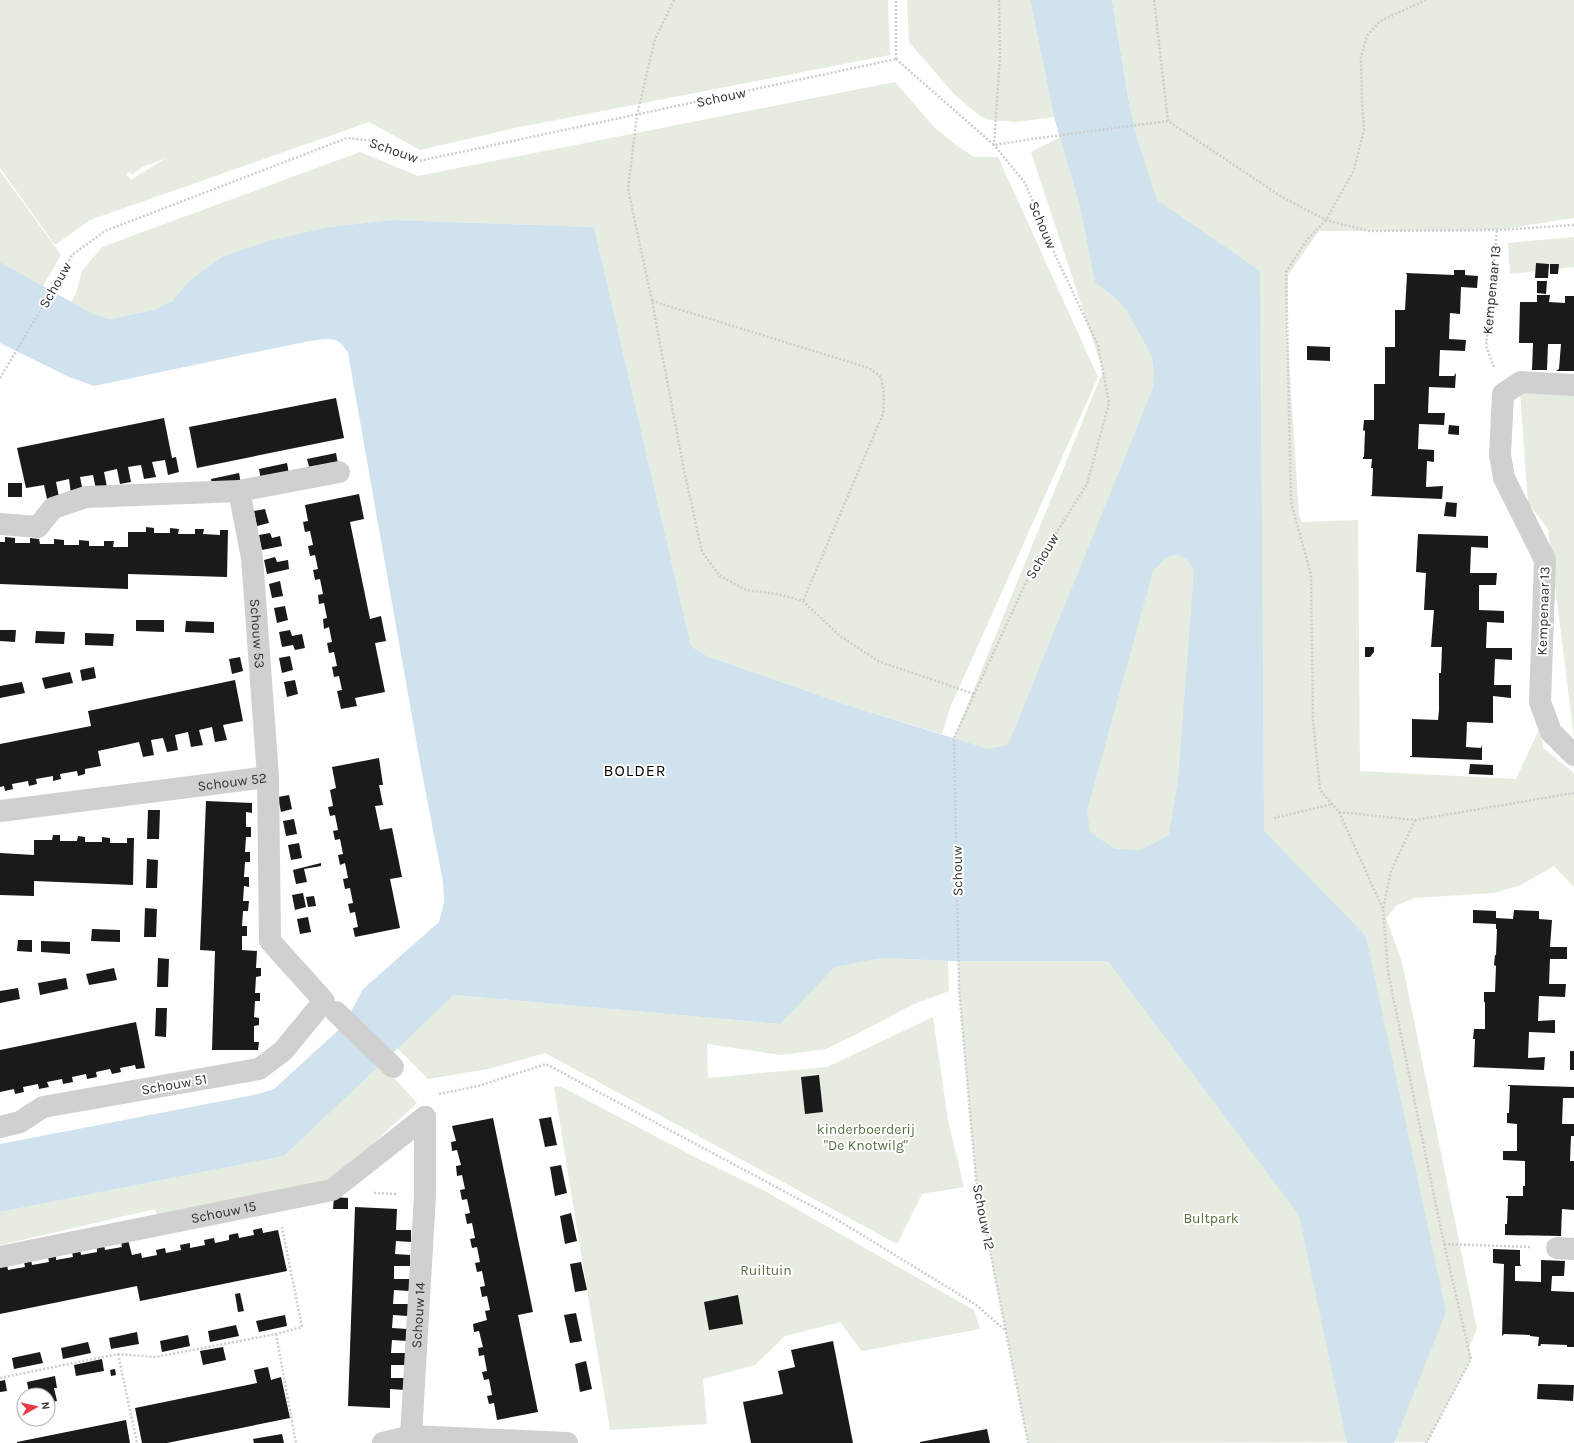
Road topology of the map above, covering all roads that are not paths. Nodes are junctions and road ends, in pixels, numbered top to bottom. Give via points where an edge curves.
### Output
1 (1574, 385) edge
2 (340, 472) dead end
3 (239, 491) junction
4 (0, 524) edge
5 (1574, 755) edge
6 (268, 777) junction
7 (0, 811) edge
8 (330, 1006) junction
9 (393, 1067) dead end
10 (423, 1108) joint
11 (0, 1127) edge
12 (0, 1257) edge
13 (411, 1436) junction
14 (382, 1443) edge
15 (567, 1443) edge

1 - 5 street, Kempenaar 13 via 1521,382 1503,394 1500,455 1504,478 1545,560 1540,702 1551,732
2 - 3 street
3 - 4 street via 86,497 54,508 38,527
3 - 6 street, Schouw 53 via 252,558
6 - 7 street, Schouw 52
6 - 8 street, Schouw 52 via 270,942
8 - 9 street, Schouw 52
8 - 11 street, Schouw 51 via 259,1069 43,1107 20,1122
10 - 12 street, Schouw 15 via 332,1190
10 - 13 street, Schouw 14 via 425,1195
13 - 14 street
13 - 15 street

